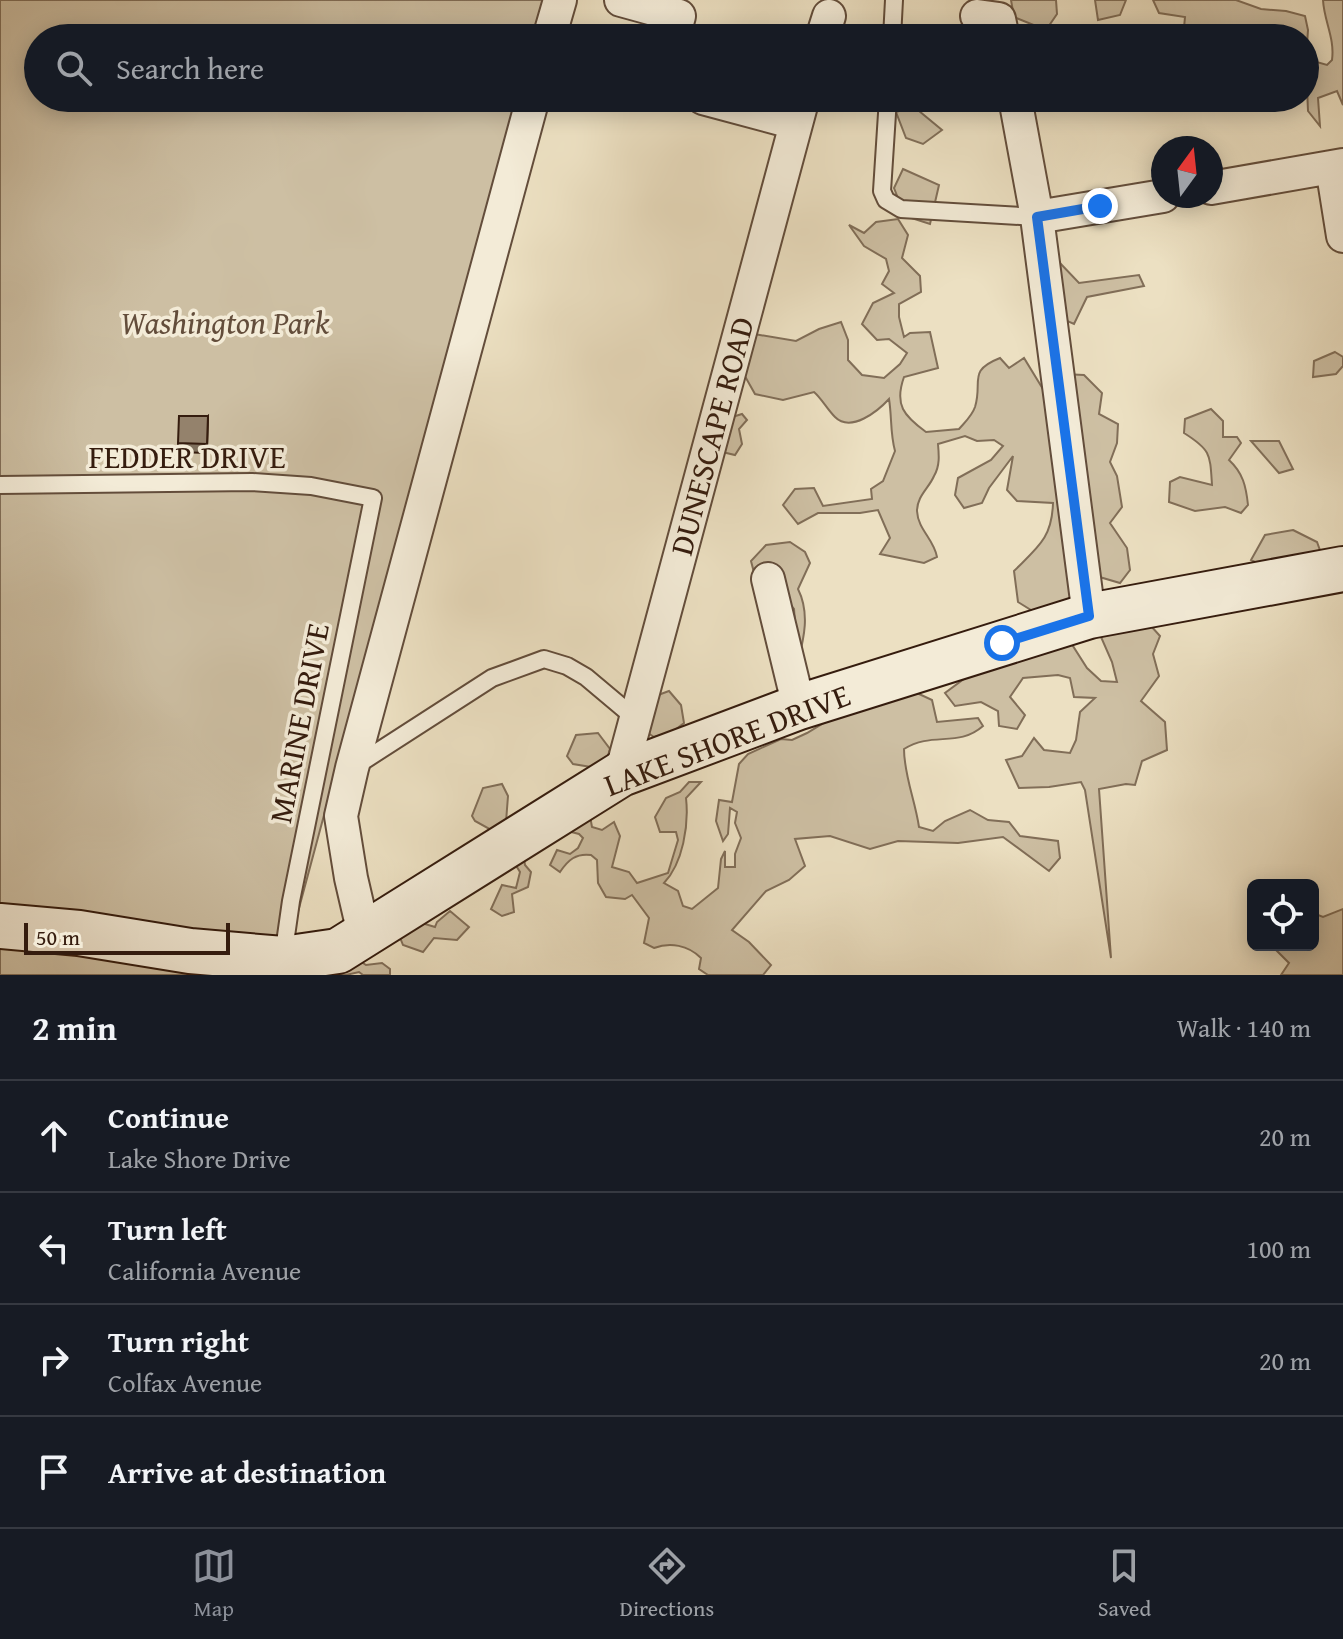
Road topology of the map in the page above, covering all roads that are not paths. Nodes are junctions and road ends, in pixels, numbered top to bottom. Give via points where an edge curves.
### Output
1 (560, 0) edge
2 (621, 0) edge
3 (894, 0) edge
4 (977, 16) dead end
5 (553, 24) edge
6 (677, 24) edge
7 (893, 24) edge
8 (1000, 24) edge
9 (529, 112) edge
10 (799, 112) edge
11 (887, 112) edge
12 (1018, 112) edge
13 (1338, 166) edge
14 (1223, 186) edge
15 (1151, 198) edge
16 (1037, 217) junction
17 (1343, 236) edge
18 (0, 485) edge
19 (373, 498) joint
20 (1343, 569) edge
21 (768, 579) dead end
22 (1089, 616) junction
23 (799, 707) junction
24 (636, 719) junction
25 (352, 768) junction
26 (621, 774) junction
27 (0, 926) edge
28 (364, 934) junction
29 (283, 967) edge

1 - 5 street
2 - 6 street via 679,16
3 - 7 lane
4 - 8 street via 999,19
9 - 25 street
10 - 24 street, DUNESCAPE ROAD
11 - 16 lane via 882,191 886,200 901,209
12 - 16 street
13 - 14 street
13 - 17 street
15 - 16 street
16 - 22 street
18 - 19 lane, FEDDER DRIVE via 252,482
19 - 29 lane, MARINE DRIVE via 291,901
20 - 22 street, LAKE SHORE DRIVE
21 - 23 street
22 - 23 street, LAKE SHORE DRIVE
23 - 26 street, LAKE SHORE DRIVE
24 - 25 lane via 586,677 544,659 492,678
24 - 26 street, DUNESCAPE ROAD
25 - 28 street via 341,816
26 - 28 street, LAKE SHORE DRIVE
27 - 29 street, LAKE SHORE DRIVE via 79,933
28 - 29 street, LAKE SHORE DRIVE via 338,951

